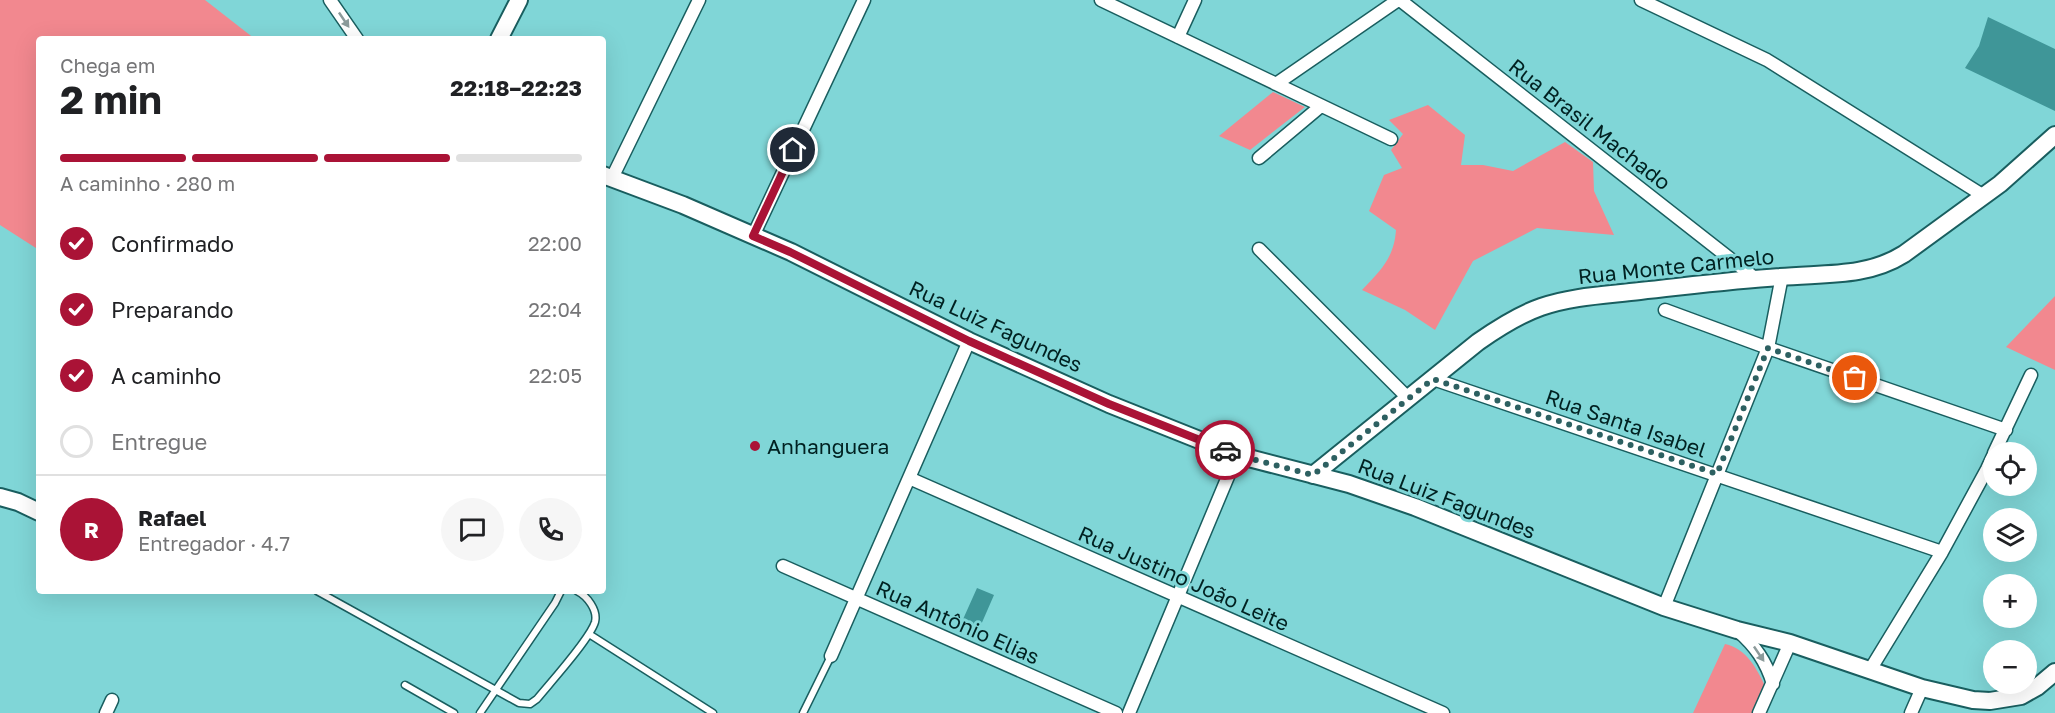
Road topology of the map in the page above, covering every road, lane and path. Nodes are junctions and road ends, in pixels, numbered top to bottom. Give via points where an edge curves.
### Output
1 (330, 0) edge
2 (519, 0) edge
3 (699, 0) edge
4 (864, 0) edge
5 (1101, 0) edge
6 (1195, 0) edge
7 (1399, 0) edge
8 (1641, 0) edge
9 (355, 36) edge
10 (501, 36) edge
11 (1178, 37) junction
12 (1276, 84) junction
13 (1322, 105) junction
14 (2055, 135) edge
15 (1391, 139) dead end
16 (1258, 158) dead end
17 (608, 176) edge
18 (1984, 196) junction
19 (753, 236) junction
20 (1259, 249) dead end
21 (1782, 276) junction
22 (1756, 279) junction
23 (1665, 310) dead end
24 (969, 341) junction
25 (1768, 348) junction
26 (2031, 375) dead end
27 (1433, 379) junction
28 (1408, 398) junction
29 (2006, 430) junction
30 (2000, 442) edge
31 (1237, 455) junction
32 (1717, 474) junction
33 (1313, 475) junction
34 (1983, 477) edge
35 (909, 478) junction
36 (0, 497) edge
37 (36, 511) edge
38 (1942, 552) junction
39 (783, 566) dead end
40 (322, 594) edge
41 (560, 594) edge
42 (582, 594) edge
43 (1179, 597) junction
44 (856, 598) junction
45 (1664, 607) junction
46 (1737, 630) junction
47 (589, 634) junction
48 (1790, 643) junction
49 (831, 656) joint
50 (1870, 670) junction
51 (2055, 672) edge
52 (1773, 684) junction
53 (405, 685) dead end
54 (1922, 688) junction
55 (497, 690) junction
56 (112, 700) dead end
57 (106, 713) edge
58 (454, 713) edge
59 (480, 713) edge
60 (713, 713) edge
61 (802, 713) edge
62 (1116, 713) edge
63 (1129, 713) edge
64 (1443, 713) edge
65 (1759, 713) edge
66 (1911, 713) edge

1 -> 9 street
2 - 10 main road
3 - 17 street
4 - 19 street
5 - 11 street
6 - 11 street
7 - 12 street
7 - 22 street, Rua Brasil Machado
8 - 18 street via 1767,60
11 - 12 street
12 - 13 street
13 - 15 street
13 - 16 street
14 - 18 main road, Rua Monte Carmelo
17 - 19 main road, Rua Luiz Fagundes
18 - 21 main road, Rua Monte Carmelo via 1892,262 1854,273
19 - 24 main road, Rua Luiz Fagundes
20 - 28 street
21 - 22 main road, Rua Monte Carmelo
21 - 25 street
22 - 27 main road, Rua Monte Carmelo via 1548,304 1502,325
23 - 25 street
24 - 31 main road, Rua Luiz Fagundes via 1109,404
24 - 35 street
25 - 29 street
25 - 32 street
26 - 29 street
27 - 28 main road, Rua Monte Carmelo
27 - 32 street, Rua Santa Isabel
28 - 33 main road, Rua Monte Carmelo
29 - 30 street
31 - 33 main road, Rua Luiz Fagundes
31 - 43 street
32 - 38 street, Rua Santa Isabel
32 - 45 street
33 - 45 main road, Rua Luiz Fagundes via 1415,507
34 - 38 street
35 - 43 street, Rua Justino João Leite
35 - 44 street
36 - 37 main road
38 - 50 street
39 - 44 street, Rua Antônio Elias
40 - 55 lane
41 - 55 lane
42 - 47 lane via 594,612
43 - 63 street
43 - 64 street, Rua Justino João Leite
44 - 49 street
44 - 62 street, Rua Antônio Elias
45 - 46 main road, Rua Luiz Fagundes
46 - 48 main road, Rua Luiz Fagundes
46 -> 52 street via 1759,652
47 - 55 lane via 530,704 519,703
47 - 60 lane
48 - 50 main road, Rua Luiz Fagundes
48 - 52 street
49 - 61 lane
50 - 54 main road, Rua Luiz Fagundes
51 - 54 main road, Rua Luiz Fagundes via 2037,687 2007,699 1973,700
52 - 65 street
53 - 58 lane
54 - 66 street
55 - 59 lane
56 - 57 street

